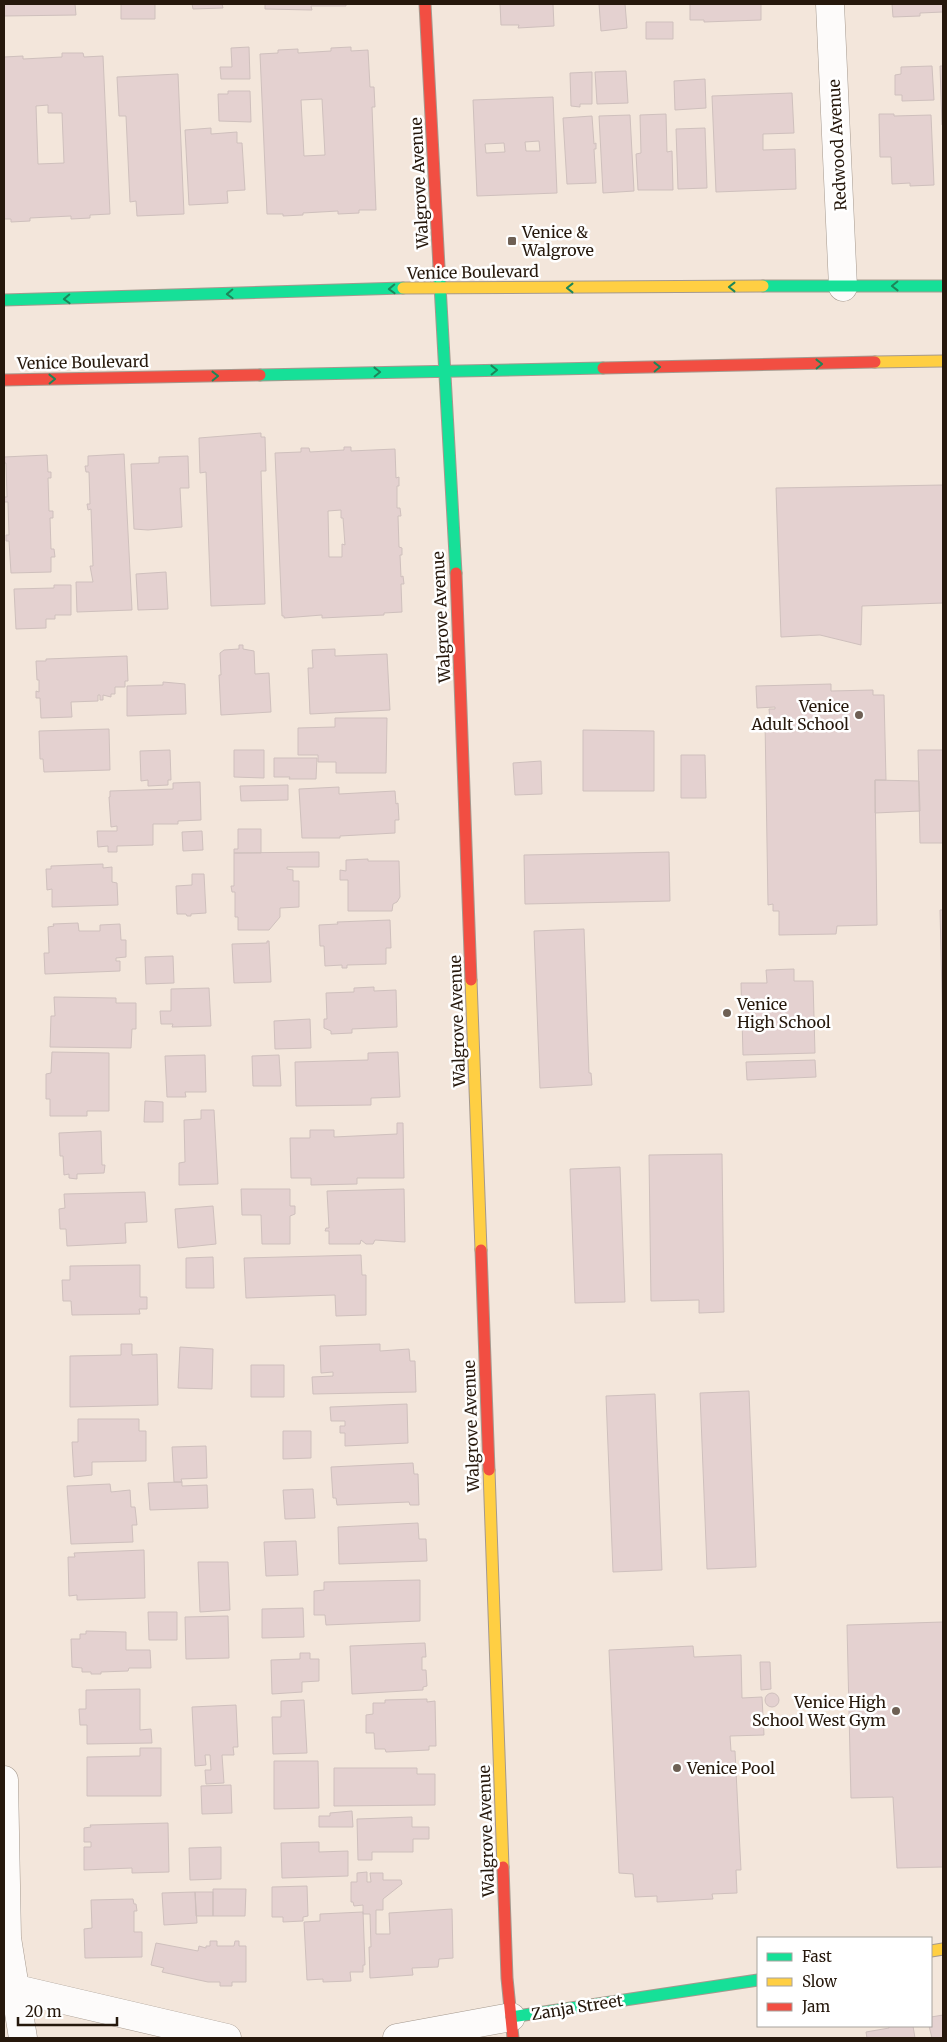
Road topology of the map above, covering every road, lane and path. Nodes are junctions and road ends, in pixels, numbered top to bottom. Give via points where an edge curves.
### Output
1 (425, 4) edge
2 (830, 4) edge
3 (943, 286) edge
4 (441, 287) junction
5 (843, 287) junction
6 (4, 300) edge
7 (943, 362) edge
8 (445, 371) junction
9 (4, 380) edge
10 (4, 1780) edge
11 (757, 1980) edge
12 (9, 1987) edge
13 (512, 2028) edge
14 (23, 2038) edge
15 (227, 2038) edge
16 (397, 2038) edge

1 - 4 street, Walgrove Avenue
2 - 5 street, Redwood Avenue
3 -> 5 street, Venice Boulevard
5 -> 4 street, Venice Boulevard
4 -> 6 street, Venice Boulevard
4 - 8 street, Walgrove Avenue
8 -> 7 street, Venice Boulevard
9 -> 8 street, Venice Boulevard
8 - 13 street, Walgrove Avenue via 459,630 507,1978
10 - 12 street
11 - 13 street, Zanja Street
12 - 14 street
12 - 15 street
13 - 16 street, Zanja Street

